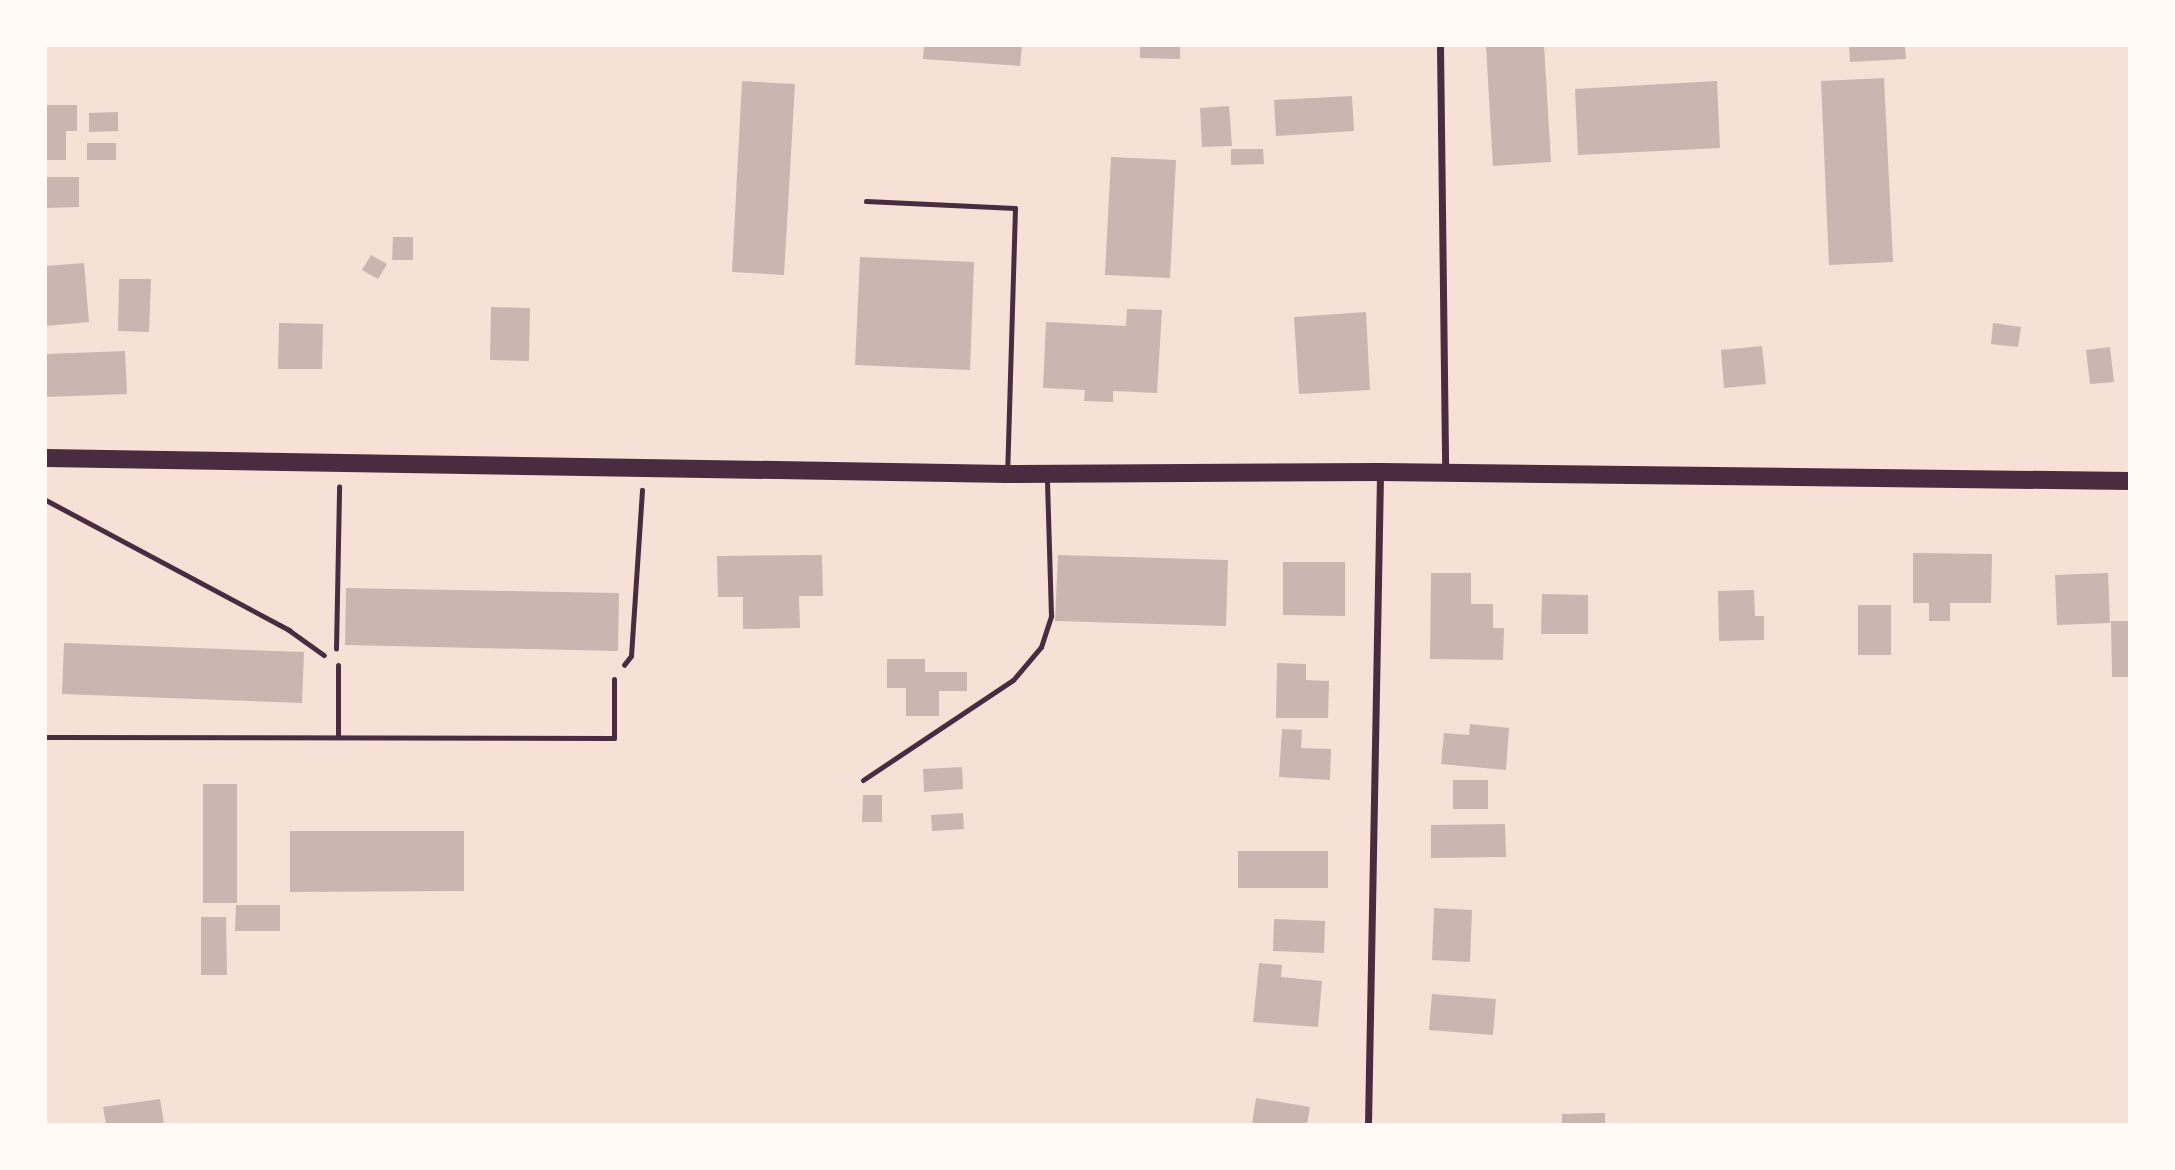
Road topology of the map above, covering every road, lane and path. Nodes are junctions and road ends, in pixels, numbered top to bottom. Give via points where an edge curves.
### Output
1 (1440, 46) edge
2 (866, 201) dead end
3 (46, 458) edge
4 (340, 461) junction
5 (644, 465) junction
6 (1380, 472) junction
7 (1007, 474) junction
8 (1047, 475) junction
9 (1446, 476) junction
10 (2130, 481) edge
11 (46, 500) edge
12 (338, 665) junction
13 (614, 679) joint
14 (46, 737) edge
15 (338, 737) junction
16 (863, 780) dead end
17 (1368, 1125) edge

1 - 9 street
2 - 7 lane via 1015,208
3 - 4 main road
4 - 5 main road
4 - 12 path via 334,619
5 - 7 main road
5 - 13 path via 631,656
6 - 8 main road
6 - 9 main road
6 - 17 street
7 - 8 main road
8 - 16 lane via 1051,616 1041,647 1013,680
9 - 10 main road
11 - 12 path via 289,630
12 - 15 lane
13 - 15 lane via 614,738
14 - 15 lane

